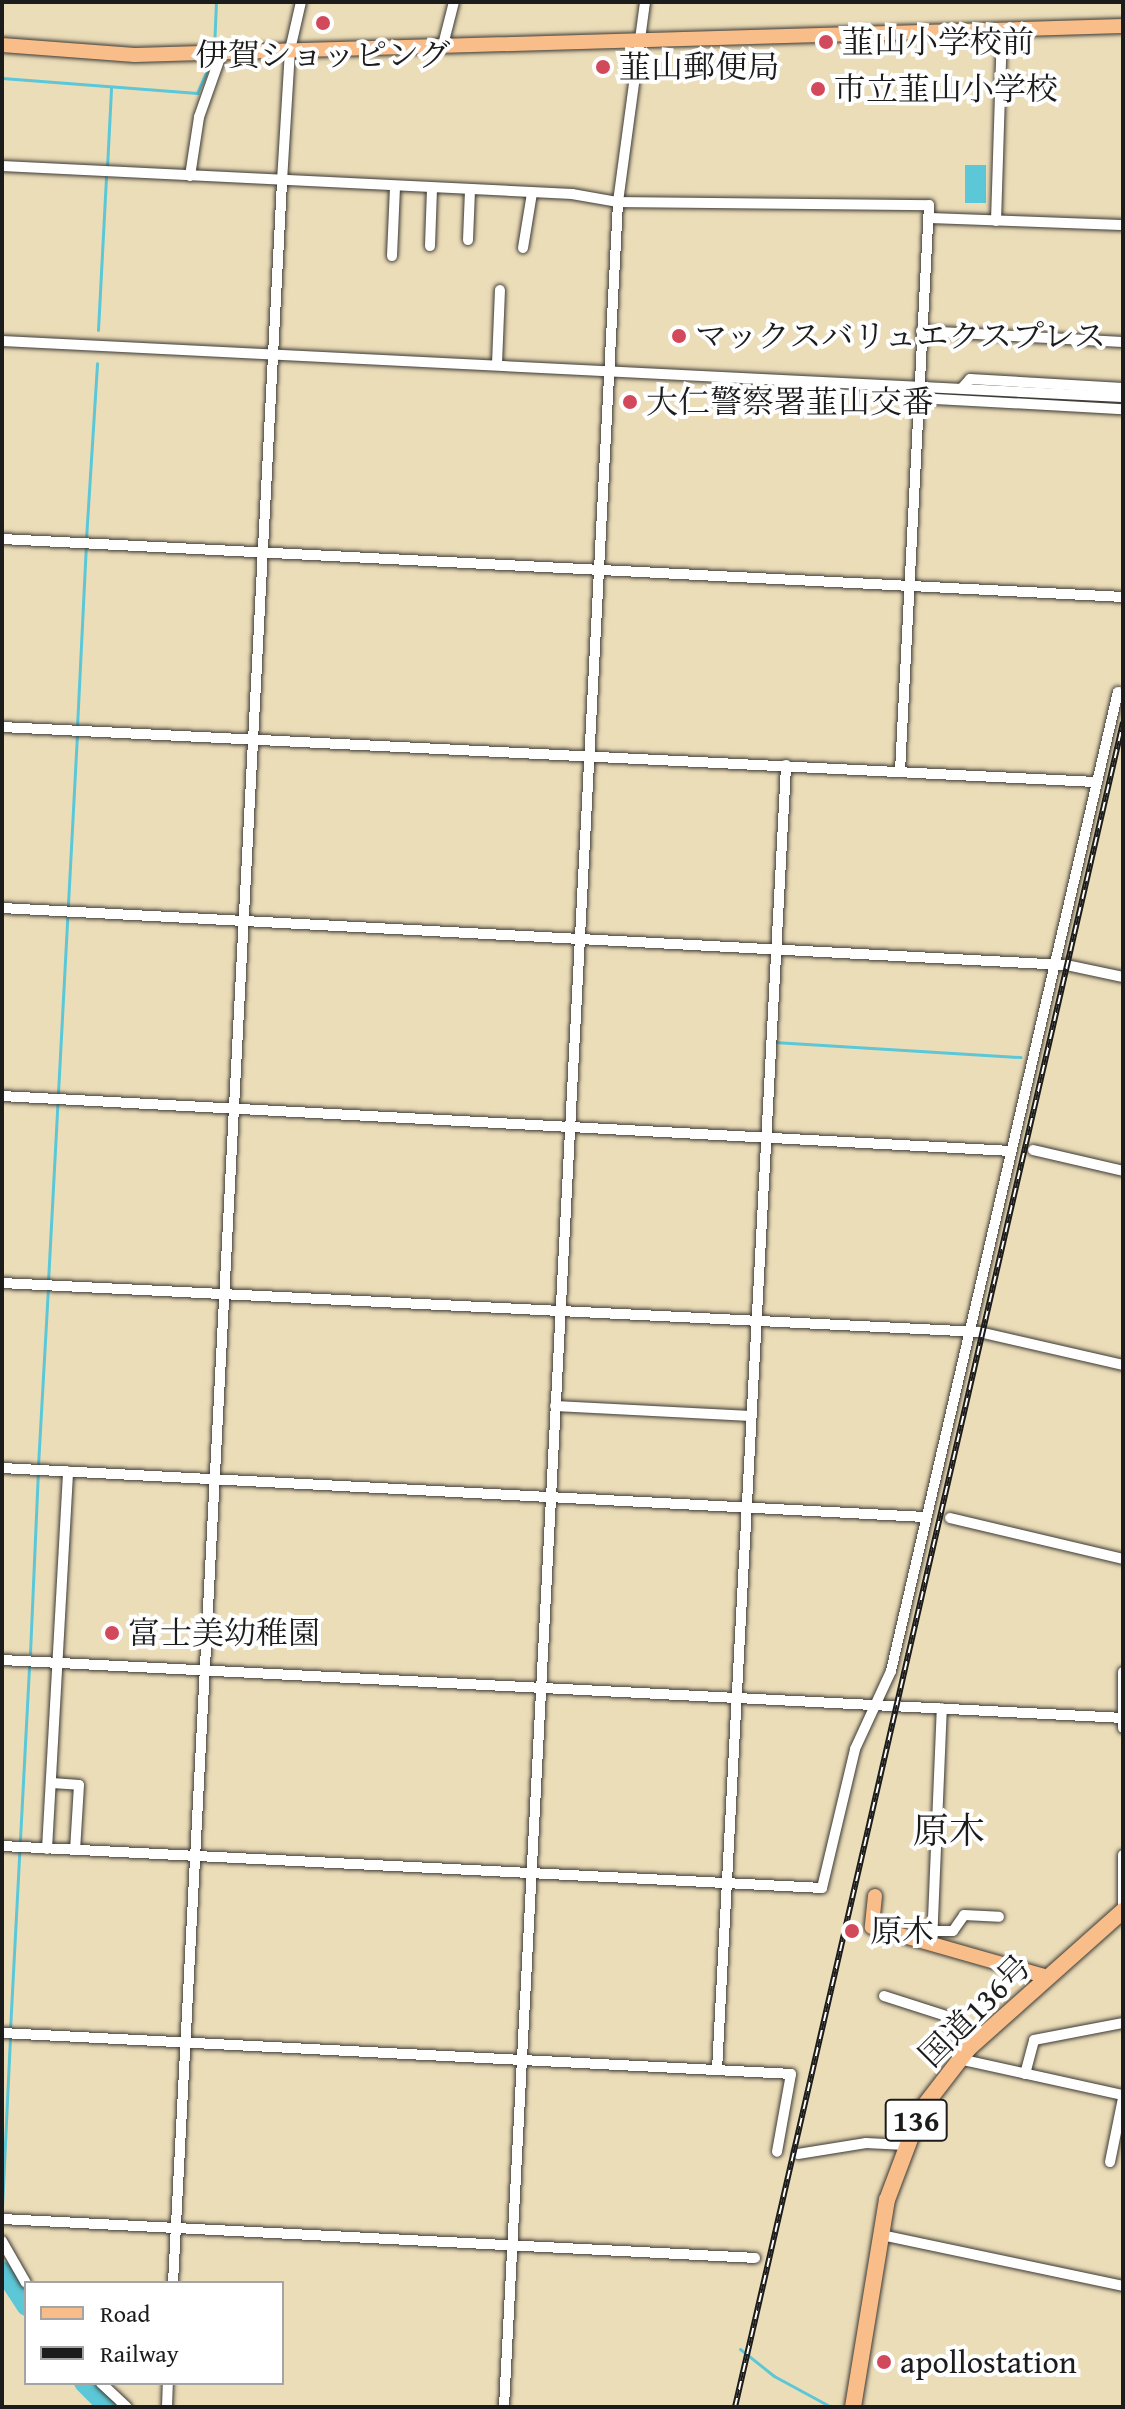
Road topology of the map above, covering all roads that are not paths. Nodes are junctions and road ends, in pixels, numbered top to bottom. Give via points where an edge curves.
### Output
1 (287, 2) edge
2 (454, 2) edge
3 (645, 2) edge
4 (301, 4) edge
5 (1123, 26) edge
6 (1002, 29) junction
7 (636, 40) junction
8 (2, 45) edge
9 (443, 45) junction
10 (290, 50) junction
11 (222, 52) junction
12 (2, 166) edge
13 (190, 176) junction
14 (282, 181) junction
15 (395, 186) junction
16 (432, 188) junction
17 (470, 190) junction
18 (532, 193) junction
19 (618, 202) junction
20 (928, 218) junction
21 (996, 221) junction
22 (1123, 225) edge
23 (468, 240) dead end
24 (430, 246) dead end
25 (523, 248) dead end
26 (392, 256) dead end
27 (500, 290) dead end
28 (921, 331) junction
29 (2, 341) edge
30 (1123, 342) edge
31 (273, 352) junction
32 (497, 364) junction
33 (609, 371) junction
34 (918, 385) junction
35 (962, 388) junction
36 (1123, 388) edge
37 (1123, 397) edge
38 (917, 398) junction
39 (1123, 409) edge
40 (2, 539) edge
41 (264, 553) junction
42 (599, 569) junction
43 (907, 586) junction
44 (1123, 597) edge
45 (1118, 692) dead end
46 (2, 727) edge
47 (254, 739) junction
48 (590, 755) junction
49 (786, 765) junction
50 (900, 772) junction
51 (1097, 782) junction
52 (2, 908) edge
53 (244, 923) junction
54 (580, 940) junction
55 (775, 950) junction
56 (1055, 965) junction
57 (1123, 977) edge
58 (2, 1096) edge
59 (234, 1108) junction
60 (569, 1127) junction
61 (765, 1138) junction
62 (1033, 1150) dead end
63 (1011, 1151) junction
64 (1123, 1171) edge
65 (2, 1283) edge
66 (224, 1295) junction
67 (559, 1312) junction
68 (756, 1324) junction
69 (969, 1332) junction
70 (1123, 1365) edge
71 (555, 1406) junction
72 (751, 1416) junction
73 (2, 1468) edge
74 (68, 1472) junction
75 (216, 1480) junction
76 (550, 1498) junction
77 (746, 1509) junction
78 (926, 1517) junction
79 (950, 1518) dead end
80 (1123, 1559) edge
81 (2, 1660) edge
82 (58, 1663) junction
83 (205, 1671) junction
84 (1123, 1672) edge
85 (541, 1687) junction
86 (736, 1696) junction
87 (877, 1704) junction
88 (942, 1708) junction
89 (1122, 1721) edge
90 (52, 1783) junction
91 (2, 1846) edge
92 (47, 1849) junction
93 (75, 1850) junction
94 (1123, 1855) edge
95 (195, 1857) junction
96 (532, 1872) junction
97 (728, 1883) junction
98 (875, 1896) dead end
99 (1123, 1913) edge
100 (999, 1917) dead end
101 (932, 1937) junction
102 (1048, 1977) junction
103 (884, 1996) dead end
104 (1123, 2023) edge
105 (2, 2033) edge
106 (185, 2042) junction
107 (961, 2056) junction
108 (522, 2060) junction
109 (717, 2070) junction
110 (1025, 2074) junction
111 (1123, 2097) edge
112 (905, 2145) junction
113 (777, 2152) dead end
114 (798, 2154) dead end
115 (1110, 2162) dead end
116 (2, 2219) edge
117 (176, 2229) junction
118 (881, 2235) junction
119 (2, 2241) edge
120 (513, 2245) junction
121 (755, 2258) dead end
122 (25, 2281) edge
123 (173, 2281) edge
124 (1123, 2286) edge
125 (103, 2385) edge
126 (168, 2385) edge
127 (127, 2407) edge
128 (167, 2407) edge
129 (504, 2407) edge
130 (853, 2407) edge

1 - 4 street
2 - 9 street
3 - 7 street
4 - 10 street
5 - 6 main road
6 - 7 main road
6 - 21 street
7 - 9 main road
7 - 19 street
8 - 11 main road via 135,55
9 - 10 main road
10 - 11 main road
10 - 14 street
11 - 13 street via 199,117
12 - 13 street
13 - 14 street
14 - 15 street
14 - 31 street
15 - 16 street
15 - 26 street
16 - 17 street
16 - 24 street
17 - 18 street
17 - 23 street
18 - 19 street
18 - 25 street
19 - 20 street via 929,205
19 - 33 street
20 - 21 street
20 - 28 street
21 - 22 street
27 - 32 street
28 - 30 street
28 - 34 street
29 - 31 street
31 - 32 street
31 - 41 street
32 - 33 street
33 - 34 street
33 - 42 street
34 - 35 street
34 - 38 street
35 - 36 street via 970,379
35 - 37 street
38 - 39 street
38 - 43 street
40 - 41 street
41 - 42 street
41 - 47 street
42 - 43 street
42 - 48 street
43 - 44 street
43 - 50 street
45 - 51 street
46 - 47 street
47 - 48 street
47 - 53 street
48 - 49 street
48 - 54 street
49 - 50 street
49 - 55 street
50 - 51 street
51 - 56 street
52 - 53 street
53 - 54 street
53 - 59 street
54 - 55 street
54 - 60 street
55 - 56 street
55 - 61 street
56 - 57 street
56 - 63 street
58 - 59 street
59 - 60 street
59 - 66 street
60 - 61 street
60 - 67 street
61 - 63 street
61 - 68 street
62 - 64 street
63 - 69 street
65 - 66 street
66 - 67 street
66 - 75 street
67 - 68 street
67 - 71 street
68 - 69 street
68 - 72 street
69 - 70 street
69 - 78 street
71 - 72 street
71 - 76 street
72 - 77 street
73 - 74 street
74 - 75 street
74 - 82 street
75 - 76 street
75 - 83 street
76 - 77 street
76 - 85 street
77 - 78 street
77 - 86 street
78 - 87 street via 891,1671
79 - 80 street
81 - 82 street
82 - 83 street
82 - 90 street
83 - 85 street
83 - 95 street
84 - 89 street
85 - 86 street
85 - 96 street
86 - 87 street
86 - 97 street
87 - 88 street
87 - 97 street via 855,1749 822,1888
88 - 89 street
88 - 101 street
90 - 92 street
90 - 93 street via 79,1785
91 - 92 street
92 - 93 street
93 - 95 street
94 - 99 street
95 - 96 street
95 - 106 street
96 - 97 street
96 - 108 street
97 - 109 street
98 - 101 main road via 869,1925
99 - 102 highway, 国道136号 / 136
100 - 101 street via 964,1915 953,1931
101 - 102 main road
102 - 107 highway, 国道136号 / 136
103 - 107 street via 953,2018
104 - 110 street via 1034,2040
105 - 106 street
106 - 108 street
106 - 117 street
107 - 110 street
107 - 112 highway, 国道136号 / 136 via 921,2110
108 - 109 street
108 - 120 street
109 - 113 street via 791,2074
110 - 111 street
111 - 115 street
112 - 114 street via 866,2143
112 - 118 highway, 国道136号 / 136
116 - 117 street
117 - 120 street
117 - 123 street
118 - 124 street
118 - 130 highway, 国道136号 / 136
119 - 122 street
120 - 121 street
120 - 129 street
125 - 127 street
126 - 128 street

